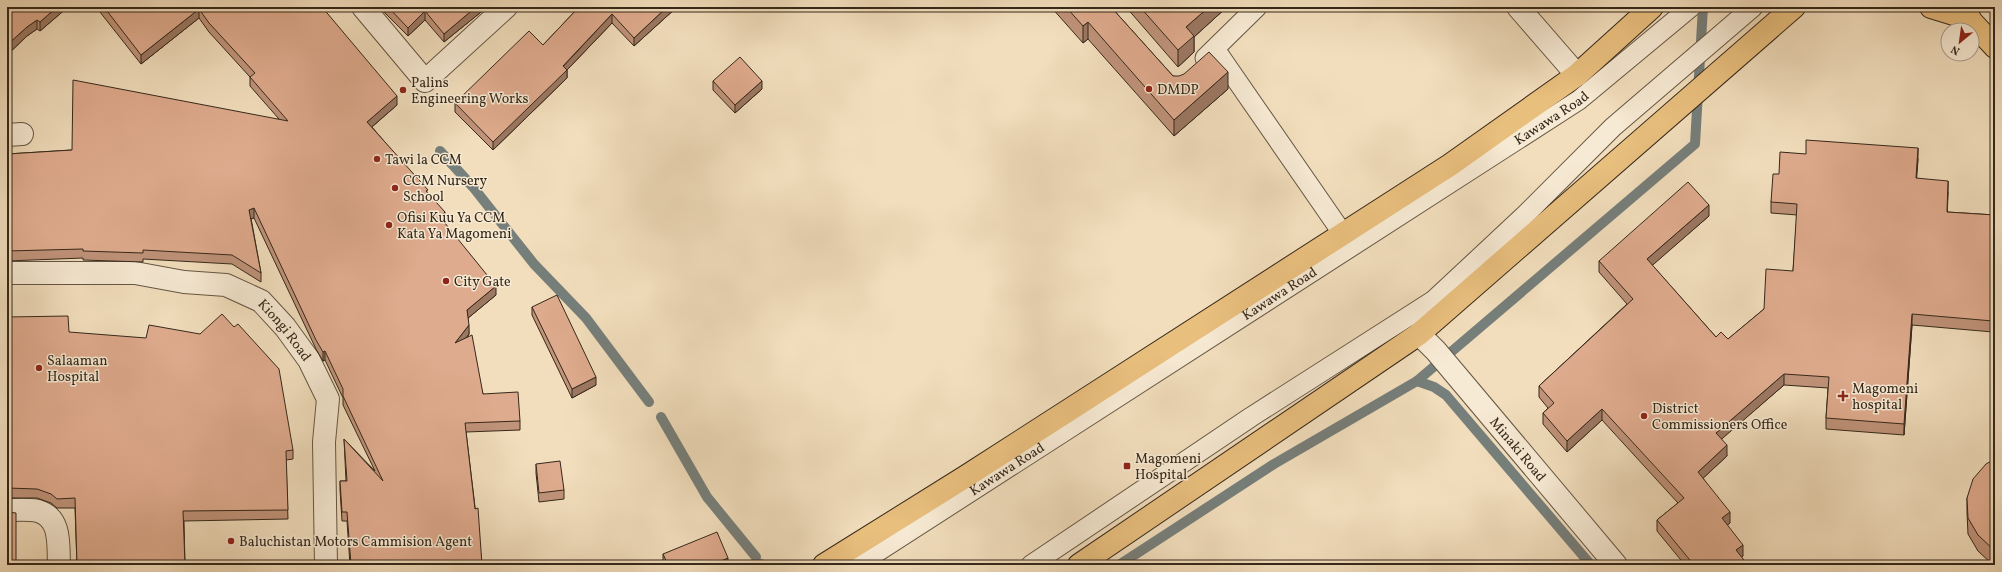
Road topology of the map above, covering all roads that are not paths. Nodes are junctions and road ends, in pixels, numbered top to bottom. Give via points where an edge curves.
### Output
1 (363, 7) edge
2 (506, 7) edge
3 (1257, 7) edge
4 (1518, 7) edge
5 (1652, 7) edge
6 (1691, 7) edge
7 (1752, 7) edge
8 (1794, 7) edge
9 (1931, 7) edge
10 (1964, 13) edge
11 (1995, 47) edge
12 (1215, 49) junction
13 (1193, 68) edge
14 (1577, 75) junction
15 (1343, 234) junction
16 (7, 273) edge
17 (1419, 334) junction
18 (7, 510) edge
19 (59, 565) edge
20 (326, 565) edge
21 (824, 565) edge
22 (857, 565) edge
23 (1031, 565) edge
24 (1079, 565) edge
25 (1616, 565) edge

1 - 2 street via 425,81
3 - 12 lane
4 - 14 street
5 - 14 main road, Kawawa Road
6 - 22 lane, Kawawa Road via 1579,100
7 - 23 lane via 1613,127 1525,215 1434,300
8 - 17 main road
9 - 10 main road
10 - 11 main road
12 - 13 lane
12 - 15 lane
14 - 15 main road, Kawawa Road via 1450,165
15 - 21 main road, Kawawa Road
16 - 20 street, Kiongi Road via 135,273 184,282 226,285 262,301 309,360 328,398 324,442
17 - 24 main road
17 - 25 street, Minaki Road
18 - 19 street via 39,511 49,518 57,528

